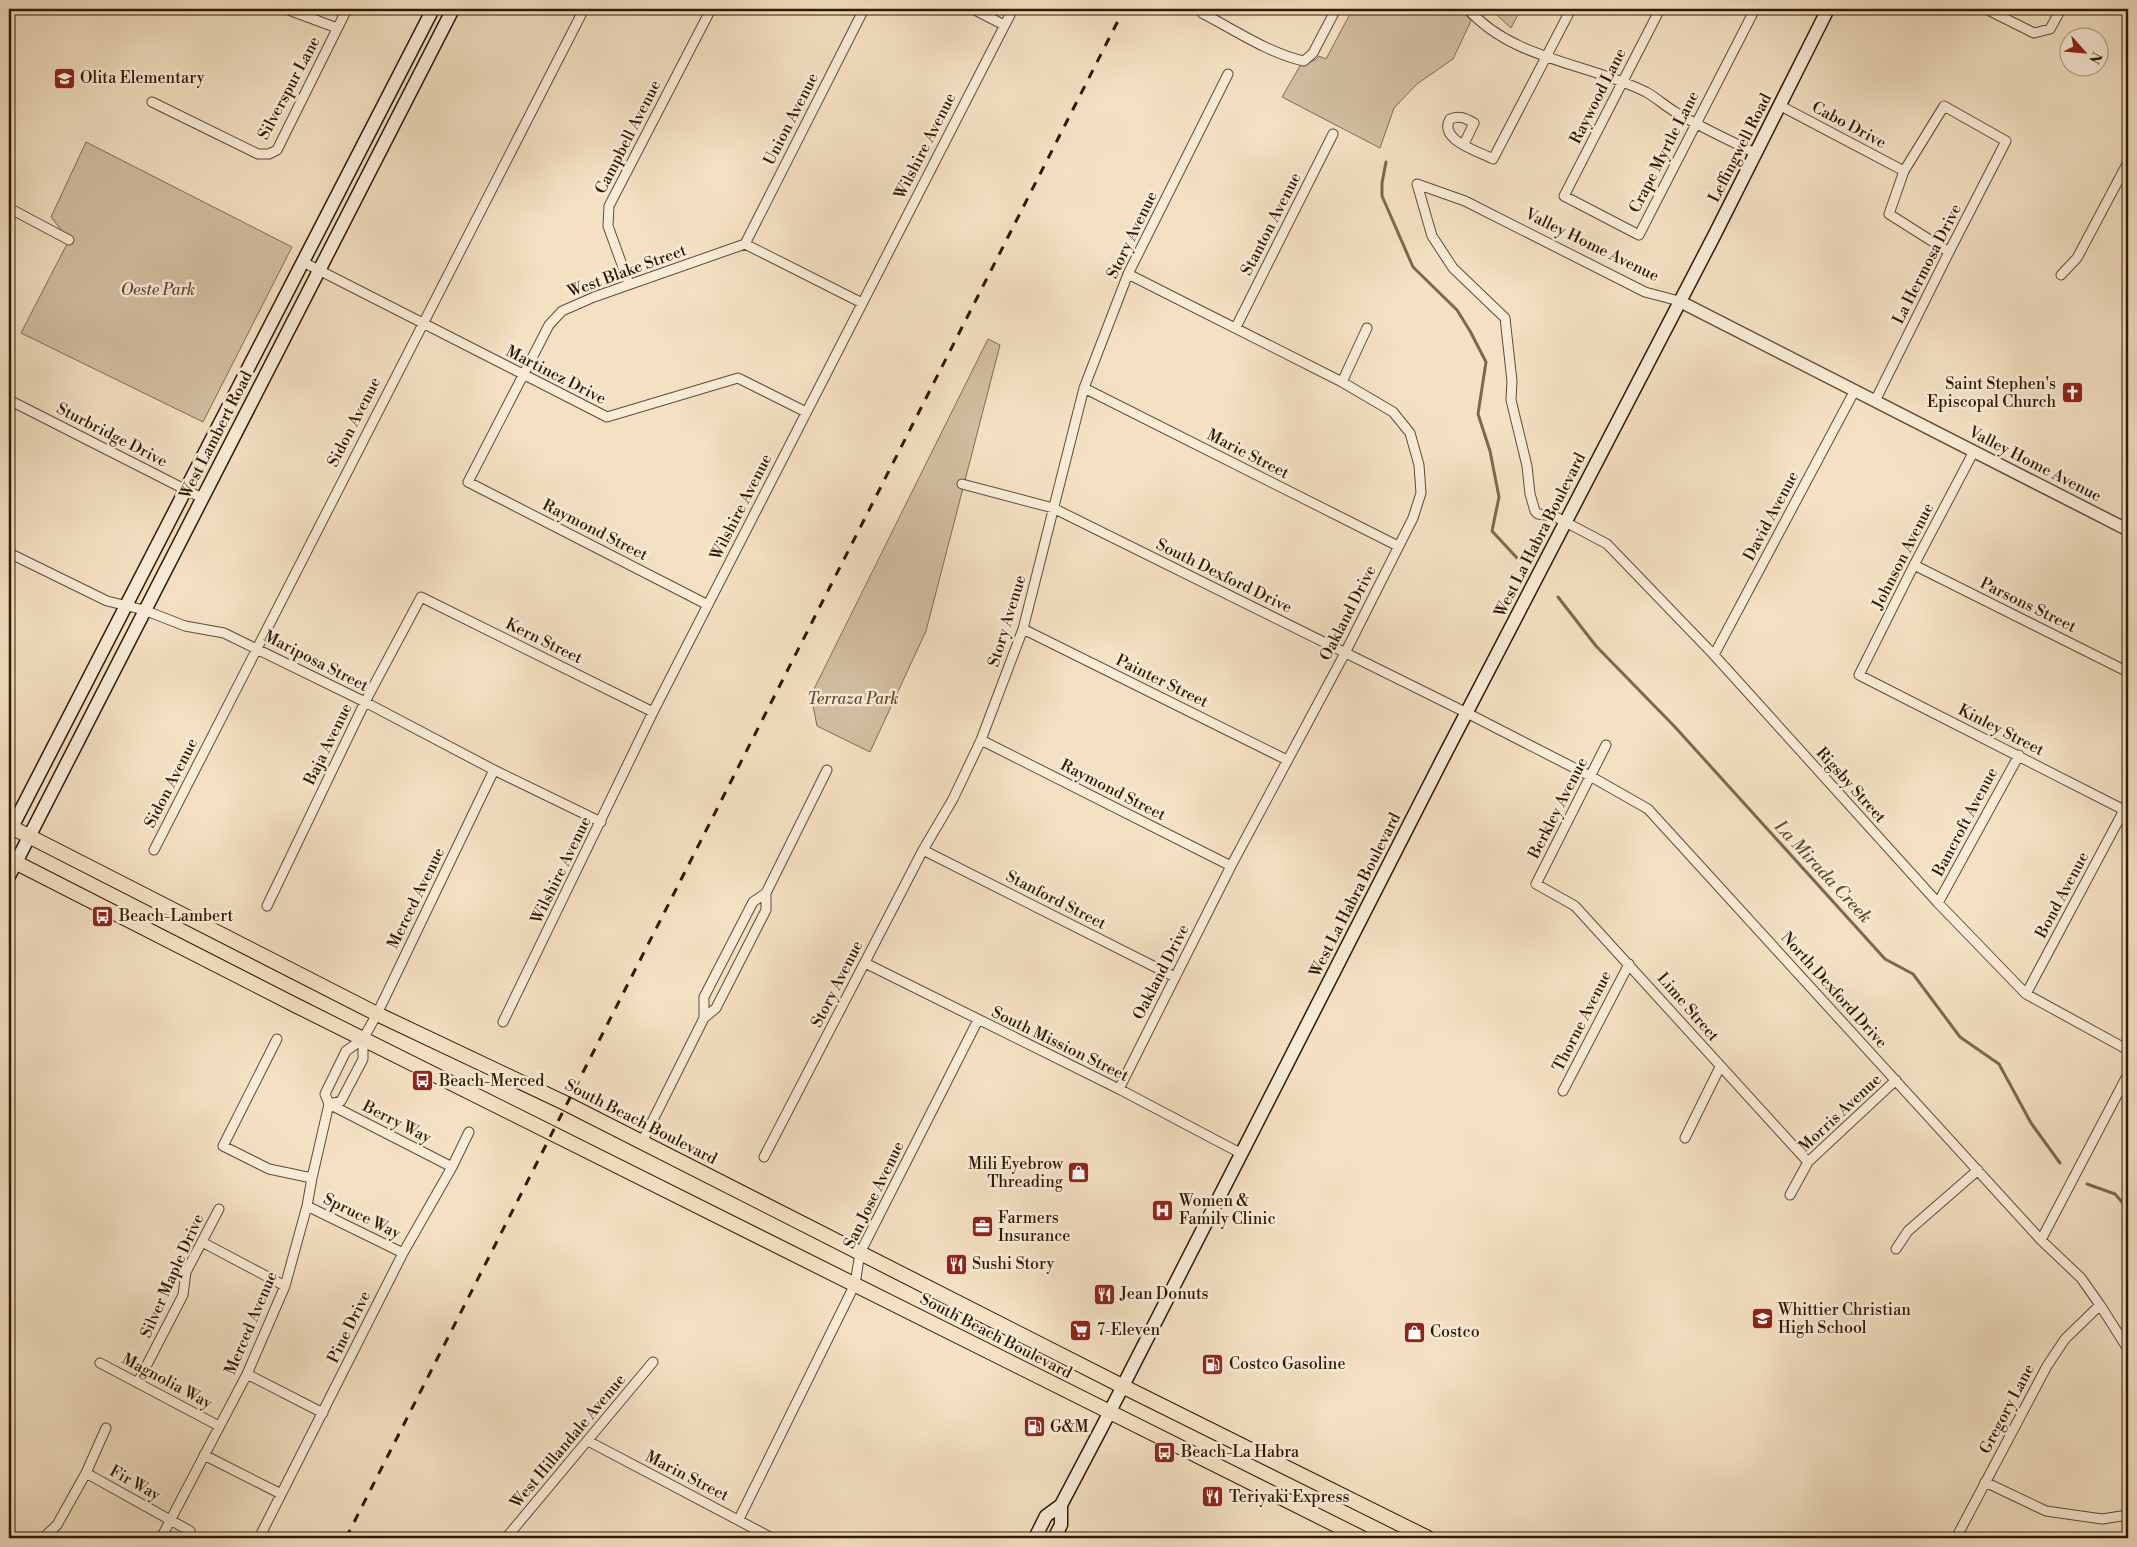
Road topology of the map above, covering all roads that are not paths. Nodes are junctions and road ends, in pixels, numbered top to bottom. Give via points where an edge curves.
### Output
1 (286, 9) edge
2 (347, 9) edge
3 (433, 9) edge
4 (453, 9) edge
5 (584, 9) edge
6 (711, 9) edge
7 (864, 9) edge
8 (973, 9) edge
9 (1013, 9) edge
10 (1204, 9) edge
11 (1336, 9) edge
12 (1468, 9) edge
13 (1571, 9) edge
14 (1660, 9) edge
15 (1755, 9) edge
16 (1828, 9) edge
17 (1986, 9) edge
18 (2061, 9) edge
19 (1004, 25) junction
20 (338, 28) junction
21 (1546, 57) junction
22 (1228, 74) dead end
23 (1621, 82) junction
24 (152, 102) dead end
25 (1779, 105) junction
26 (1696, 123) junction
27 (1333, 134) dead end
28 (1464, 144) dead end
29 (1755, 153) junction
30 (2127, 167) edge
31 (1904, 171) junction
32 (1564, 196) joint
33 (9, 209) edge
34 (69, 240) dead end
35 (745, 244) junction
36 (1949, 252) junction
37 (303, 262) junction
38 (318, 270) junction
39 (1128, 274) junction
40 (2061, 275) dead end
41 (629, 284) junction
42 (1680, 301) junction
43 (862, 303) junction
44 (422, 323) junction
45 (1236, 327) junction
46 (1367, 328) dead end
47 (524, 375) junction
48 (1342, 382) junction
49 (1084, 388) junction
50 (1855, 390) junction
51 (9, 400) edge
52 (1875, 401) junction
53 (806, 412) junction
54 (1974, 452) junction
55 (468, 482) joint
56 (962, 484) dead end
57 (185, 489) junction
58 (202, 498) junction
59 (1053, 508) junction
60 (1565, 522) junction
61 (2128, 530) edge
62 (1398, 546) junction
63 (9, 553) edge
64 (1914, 565) junction
65 (421, 597) joint
66 (708, 605) junction
67 (125, 606) junction
68 (144, 610) junction
69 (1023, 629) junction
70 (256, 648) junction
71 (1346, 653) junction
72 (1714, 655) junction
73 (2128, 672) edge
74 (1859, 675) joint
75 (365, 702) junction
76 (653, 712) junction
77 (1467, 713) junction
78 (981, 740) junction
79 (1606, 745) dead end
80 (2018, 755) junction
81 (1287, 760) junction
82 (494, 770) junction
83 (827, 770) dead end
84 (1590, 776) junction
85 (2126, 811) edge
86 (601, 822) junction
87 (10, 829) edge
88 (30, 836) junction
89 (154, 850) dead end
90 (923, 850) junction
91 (12, 860) edge
92 (1231, 866) junction
93 (9, 876) edge
94 (1536, 884) joint
95 (766, 893) junction
96 (1938, 903) junction
97 (267, 906) dead end
98 (865, 964) junction
99 (1629, 964) junction
100 (1175, 977) junction
101 (2026, 994) junction
102 (377, 1014) junction
103 (704, 1018) junction
104 (978, 1020) junction
105 (503, 1022) dead end
106 (277, 1038) dead end
107 (363, 1039) junction
108 (2128, 1050) edge
109 (1720, 1067) junction
110 (2128, 1074) edge
111 (1896, 1080) junction
112 (1119, 1089) junction
113 (1562, 1091) dead end
114 (329, 1104) junction
115 (469, 1132) dead end
116 (1685, 1138) dead end
117 (642, 1142) junction
118 (1242, 1154) junction
119 (764, 1157) dead end
120 (1808, 1162) junction
121 (452, 1167) junction
122 (1978, 1170) junction
123 (312, 1178) junction
124 (1790, 1195) dead end
125 (307, 1206) junction
126 (219, 1208) dead end
127 (2042, 1240) junction
128 (202, 1242) junction
129 (1896, 1249) dead end
130 (860, 1252) junction
131 (402, 1253) junction
132 (855, 1284) junction
133 (285, 1286) junction
134 (2100, 1304) junction
135 (2128, 1349) edge
136 (653, 1362) dead end
137 (100, 1363) dead end
138 (247, 1374) junction
139 (138, 1382) junction
140 (1122, 1386) junction
141 (1109, 1412) junction
142 (323, 1413) junction
143 (219, 1426) junction
144 (106, 1428) dead end
145 (588, 1441) junction
146 (204, 1455) junction
147 (86, 1473) junction
148 (1985, 1482) junction
149 (281, 1494) junction
150 (1061, 1505) junction
151 (2128, 1515) edge
152 (739, 1519) junction
153 (171, 1520) junction
154 (43, 1538) edge
155 (161, 1538) edge
156 (187, 1538) edge
157 (259, 1538) edge
158 (506, 1538) edge
159 (772, 1538) edge
160 (1035, 1538) edge
161 (1054, 1538) edge
162 (1362, 1538) edge
163 (1428, 1538) edge
164 (1956, 1538) edge

1 - 20 street
2 - 20 street, Silverspur Lane
3 - 37 main road, West Lambert Road
4 - 38 main road, West Lambert Road
5 - 44 street, Sidon Avenue
6 - 41 street, Campbell Avenue via 609,206 608,226
7 - 35 street, Union Avenue
8 - 19 street
9 - 19 street, Wilshire Avenue
10 - 11 street via 1202,13 1291,58 1304,61 1313,53
12 - 21 street via 1482,23
13 - 21 street
14 - 23 street, Raywood Lane
15 - 26 street, Crape Myrtle Lane
16 - 25 main road, Leffingwell Road
17 - 18 street via 2034,33 2050,29
19 - 43 street, Wilshire Avenue
20 - 24 street, Silverspur Lane via 277,150 269,154 258,154
21 - 23 street
21 - 28 street via 1493,159
22 - 39 street, Story Avenue
23 - 26 street via 1646,92
23 - 32 street, Raywood Lane
25 - 29 main road, Leffingwell Road
25 - 31 street, Cabo Drive
26 - 29 street
26 - 32 street, Crape Myrtle Lane via 1639,234
27 - 45 street, Stanton Avenue
29 - 42 main road, Leffingwell Road
30 - 40 street via 2077,258
31 - 36 street via 1889,214
31 - 36 street, La Hermosa Drive via 1944,106 2006,141
33 - 34 street
35 - 41 street, West Blake Street
35 - 43 street
36 - 52 street, La Hermosa Drive
37 - 38 street, Martinez Drive
37 - 57 main road, West Lambert Road
38 - 44 street, Martinez Drive
38 - 58 main road, West Lambert Road
39 - 45 street, Oakland Drive
39 - 49 street, Story Avenue
41 - 47 street, West Blake Street via 562,310 549,325
42 - 50 street, Valley Home Avenue
42 - 60 main road, West La Habra Boulevard
42 - 60 street, Valley Home Avenue via 1645,292 1465,201 1417,184 1437,244 1453,268 1505,318 1511,400 1527,466 1530,494 1535,511
43 - 53 street, Wilshire Avenue
44 - 47 street, Martinez Drive
44 - 70 street, Sidon Avenue
45 - 48 street, Oakland Drive
46 - 48 street
47 - 53 street, Martinez Drive via 607,417 738,378
47 - 55 street, West Blake Street
48 - 62 street, Oakland Drive via 1393,412 1410,433 1419,465 1421,493 1413,518
49 - 59 street, Story Avenue
49 - 62 street, Marie Street
50 - 52 street, Valley Home Avenue
50 - 72 street, David Avenue
51 - 57 street, Sturbridge Drive
52 - 54 street, Valley Home Avenue
53 - 66 street, Wilshire Avenue
54 - 61 street, Valley Home Avenue
54 - 64 street, Johnson Avenue
55 - 66 street, Raymond Street
56 - 59 street, South Dexford Drive
57 - 58 street, Sturbridge Drive
57 - 67 main road, West Lambert Road
58 - 68 main road, West Lambert Road
59 - 69 street, Story Avenue
59 - 71 street, South Dexford Drive
60 - 72 street, Rigsby Street via 1606,544
60 - 77 main road, West La Habra Boulevard
62 - 71 street, Oakland Drive
63 - 67 street, Mariposa Street via 107,601
64 - 73 street, Parsons Street
64 - 74 street, Johnson Avenue
65 - 75 street, Baja Avenue
65 - 76 street, Kern Street
66 - 76 street, Wilshire Avenue
67 - 68 street, Mariposa Street
67 - 87 main road, West Lambert Road
68 - 70 street, Mariposa Street via 185,626 224,633
68 - 88 main road, West Lambert Road
69 - 78 street, Story Avenue
69 - 81 street, Painter Street
70 - 75 street, Mariposa Street
70 - 89 street, Sidon Avenue
71 - 77 street, South Dexford Drive
71 - 81 street, Oakland Drive
72 - 96 street, Rigsby Street
74 - 80 street, Kinley Street
75 - 82 street, Mariposa Street
75 - 97 street, Baja Avenue
76 - 86 street, Wilshire Avenue
77 - 84 street, North Dexford Drive
77 - 118 main road, West La Habra Boulevard
78 - 90 street, Story Avenue via 953,799
78 - 92 street, Raymond Street
79 - 84 street, Berkley Avenue
80 - 85 street, Kinley Street
80 - 96 street, Bancroft Avenue
81 - 92 street, Oakland Drive
82 - 86 street, Mariposa Street
82 - 102 street, Merced Avenue
83 - 95 street
84 - 94 street, Berkley Avenue
84 - 111 street, North Dexford Drive via 1648,809
85 - 101 street, Bond Avenue
86 - 105 street, Wilshire Avenue
87 - 88 main road, South Beach Boulevard
88 - 91 main road, West Lambert Road
88 - 102 main road, South Beach Boulevard
90 - 98 street, Story Avenue
90 - 100 street, Stanford Street
91 - 93 main road, West Lambert Road
91 - 107 main road, South Beach Boulevard
92 - 100 street, Oakland Drive
94 - 99 street, Lime Street via 1575,906
95 - 103 street via 766,910 716,1008
95 - 103 street via 753,902 704,997
96 - 101 street, Rigsby Street
98 - 104 street, South Mission Street
98 - 119 street, Story Avenue
99 - 109 street, Lime Street
99 - 113 street, Thorne Avenue
100 - 112 street, Oakland Drive
101 - 108 street, Rigsby Street
102 - 107 street, Merced Avenue
102 - 117 main road, South Beach Boulevard
103 - 117 street
104 - 112 street, South Mission Street
104 - 130 street, San Jose Avenue
106 - 123 street via 223,1146 269,1169
107 - 114 street, Merced Avenue via 346,1050 325,1094
107 - 114 street, Merced Avenue via 363,1059 341,1101
107 - 132 main road, South Beach Boulevard
109 - 116 street
109 - 120 street, Lime Street
110 - 127 street
111 - 120 street, Morris Avenue
111 - 122 street, North Dexford Drive
112 - 118 street, South Mission Street
114 - 121 street, Berry Way
114 - 123 street, Merced Avenue
115 - 121 street, Pine Drive
117 - 130 main road, South Beach Boulevard
118 - 140 main road, West La Habra Boulevard
120 - 124 street, Morris Avenue
121 - 131 street, Pine Drive
122 - 127 street, North Dexford Drive
122 - 129 street via 1908,1231
123 - 125 street, Merced Avenue
125 - 131 street, Spruce Way
125 - 133 street, Merced Avenue
126 - 128 street, Silver Maple Drive
127 - 134 street, North Dexford Drive via 2081,1278
128 - 133 street
128 - 139 street, Silver Maple Drive via 186,1272 183,1295
130 - 132 street, San Jose Avenue
130 - 140 main road, South Beach Boulevard
131 - 142 street, Pine Drive
132 - 141 main road, South Beach Boulevard
132 - 152 street, San Jose Avenue
133 - 138 street, Merced Avenue
134 - 135 street, North Dexford Drive
134 - 148 street, Gregory Lane via 2065,1339 2047,1366
136 - 145 street, West Hillandale Avenue
137 - 139 street, Magnolia Way
138 - 142 street
138 - 143 street, Merced Avenue
139 - 143 street, Magnolia Way
140 - 141 main road, West La Habra Boulevard
140 - 163 main road, South Beach Boulevard
141 - 150 main road, West La Habra Boulevard
141 - 162 main road, South Beach Boulevard
142 - 149 street, Pine Drive
143 - 146 street, Merced Avenue
144 - 147 street
145 - 152 street, Marin Street
145 - 158 street, West Hillandale Avenue
146 - 149 street
146 - 153 street, Merced Avenue
147 - 153 street, Fir Way
147 - 154 street via 58,1525
148 - 151 street via 2046,1511 2102,1519
148 - 164 street, Gregory Lane
149 - 157 street, Pine Drive
150 - 160 main road, West La Habra Boulevard via 1046,1516
150 - 161 main road, West La Habra Boulevard via 1061,1525
152 - 159 street, Marin Street
153 - 155 street, Merced Avenue
153 - 156 street, Fir Way via 190,1531

